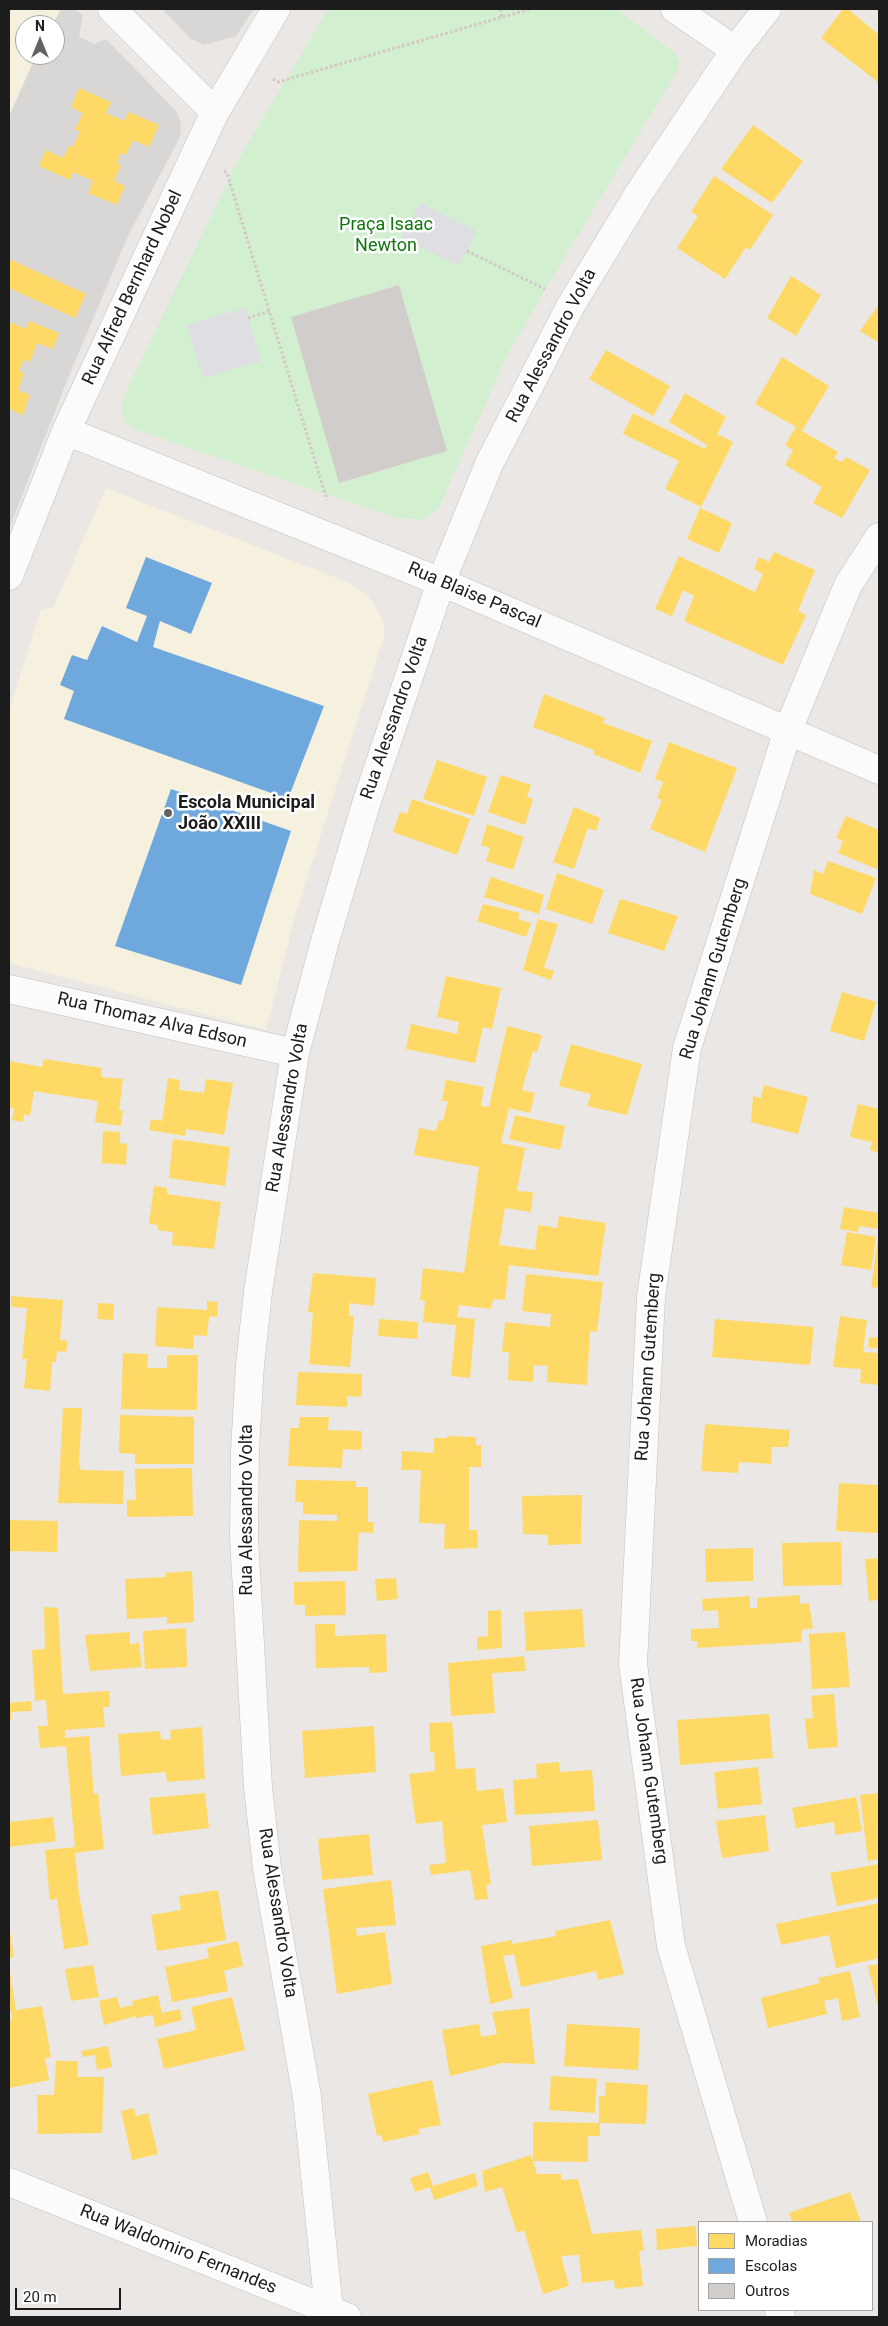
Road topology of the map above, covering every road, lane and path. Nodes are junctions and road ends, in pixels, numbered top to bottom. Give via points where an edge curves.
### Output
1 (112, 9) edge
2 (276, 9) edge
3 (500, 9) edge
4 (530, 9) edge
5 (675, 9) edge
6 (767, 9) edge
7 (502, 17) junction
8 (735, 50) junction
9 (243, 64) junction
10 (215, 112) junction
11 (193, 159) junction
12 (467, 251) dead end
13 (570, 306) junction
14 (270, 311) junction
15 (248, 318) dead end
16 (66, 431) junction
17 (316, 531) junction
18 (879, 537) edge
19 (9, 576) edge
20 (441, 582) junction
21 (788, 730) junction
22 (879, 770) edge
23 (9, 988) edge
24 (295, 1053) junction
25 (9, 2182) edge
26 (752, 2221) edge
27 (338, 2314) edge

1 - 10 street
2 - 9 street, Rua Alfred Bernhard Nobel
3 - 7 path
4 - 7 path
5 - 8 street
6 - 8 street, Rua Alessandro Volta
7 - 9 path via 278,82
8 - 13 street, Rua Alessandro Volta via 641,190
9 - 10 street, Rua Alfred Bernhard Nobel
10 - 11 street, Rua Alfred Bernhard Nobel
11 - 14 path via 227,173
11 - 16 street, Rua Alfred Bernhard Nobel
12 - 13 path via 549,291
13 - 20 street, Rua Alessandro Volta via 489,464
14 - 15 path
14 - 17 path via 328,503
16 - 17 street, Rua Blaise Pascal
16 - 19 street, Rua Alfred Bernhard Nobel
17 - 20 street, Rua Blaise Pascal
18 - 21 street, Rua Johann Gutemberg via 848,585
20 - 21 street, Rua Blaise Pascal
20 - 24 street, Rua Alessandro Volta via 367,800
21 - 22 street, Rua Blaise Pascal
21 - 26 street, Rua Johann Gutemberg via 687,1048 651,1297 633,1664 671,1946
23 - 24 street, Rua Thomaz Alva Edson
24 - 27 street, Rua Alessandro Volta via 260,1274 250,1365 244,1537 256,1759 264,1841 307,2097
25 - 27 street, Rua Waldomiro Fernandes

